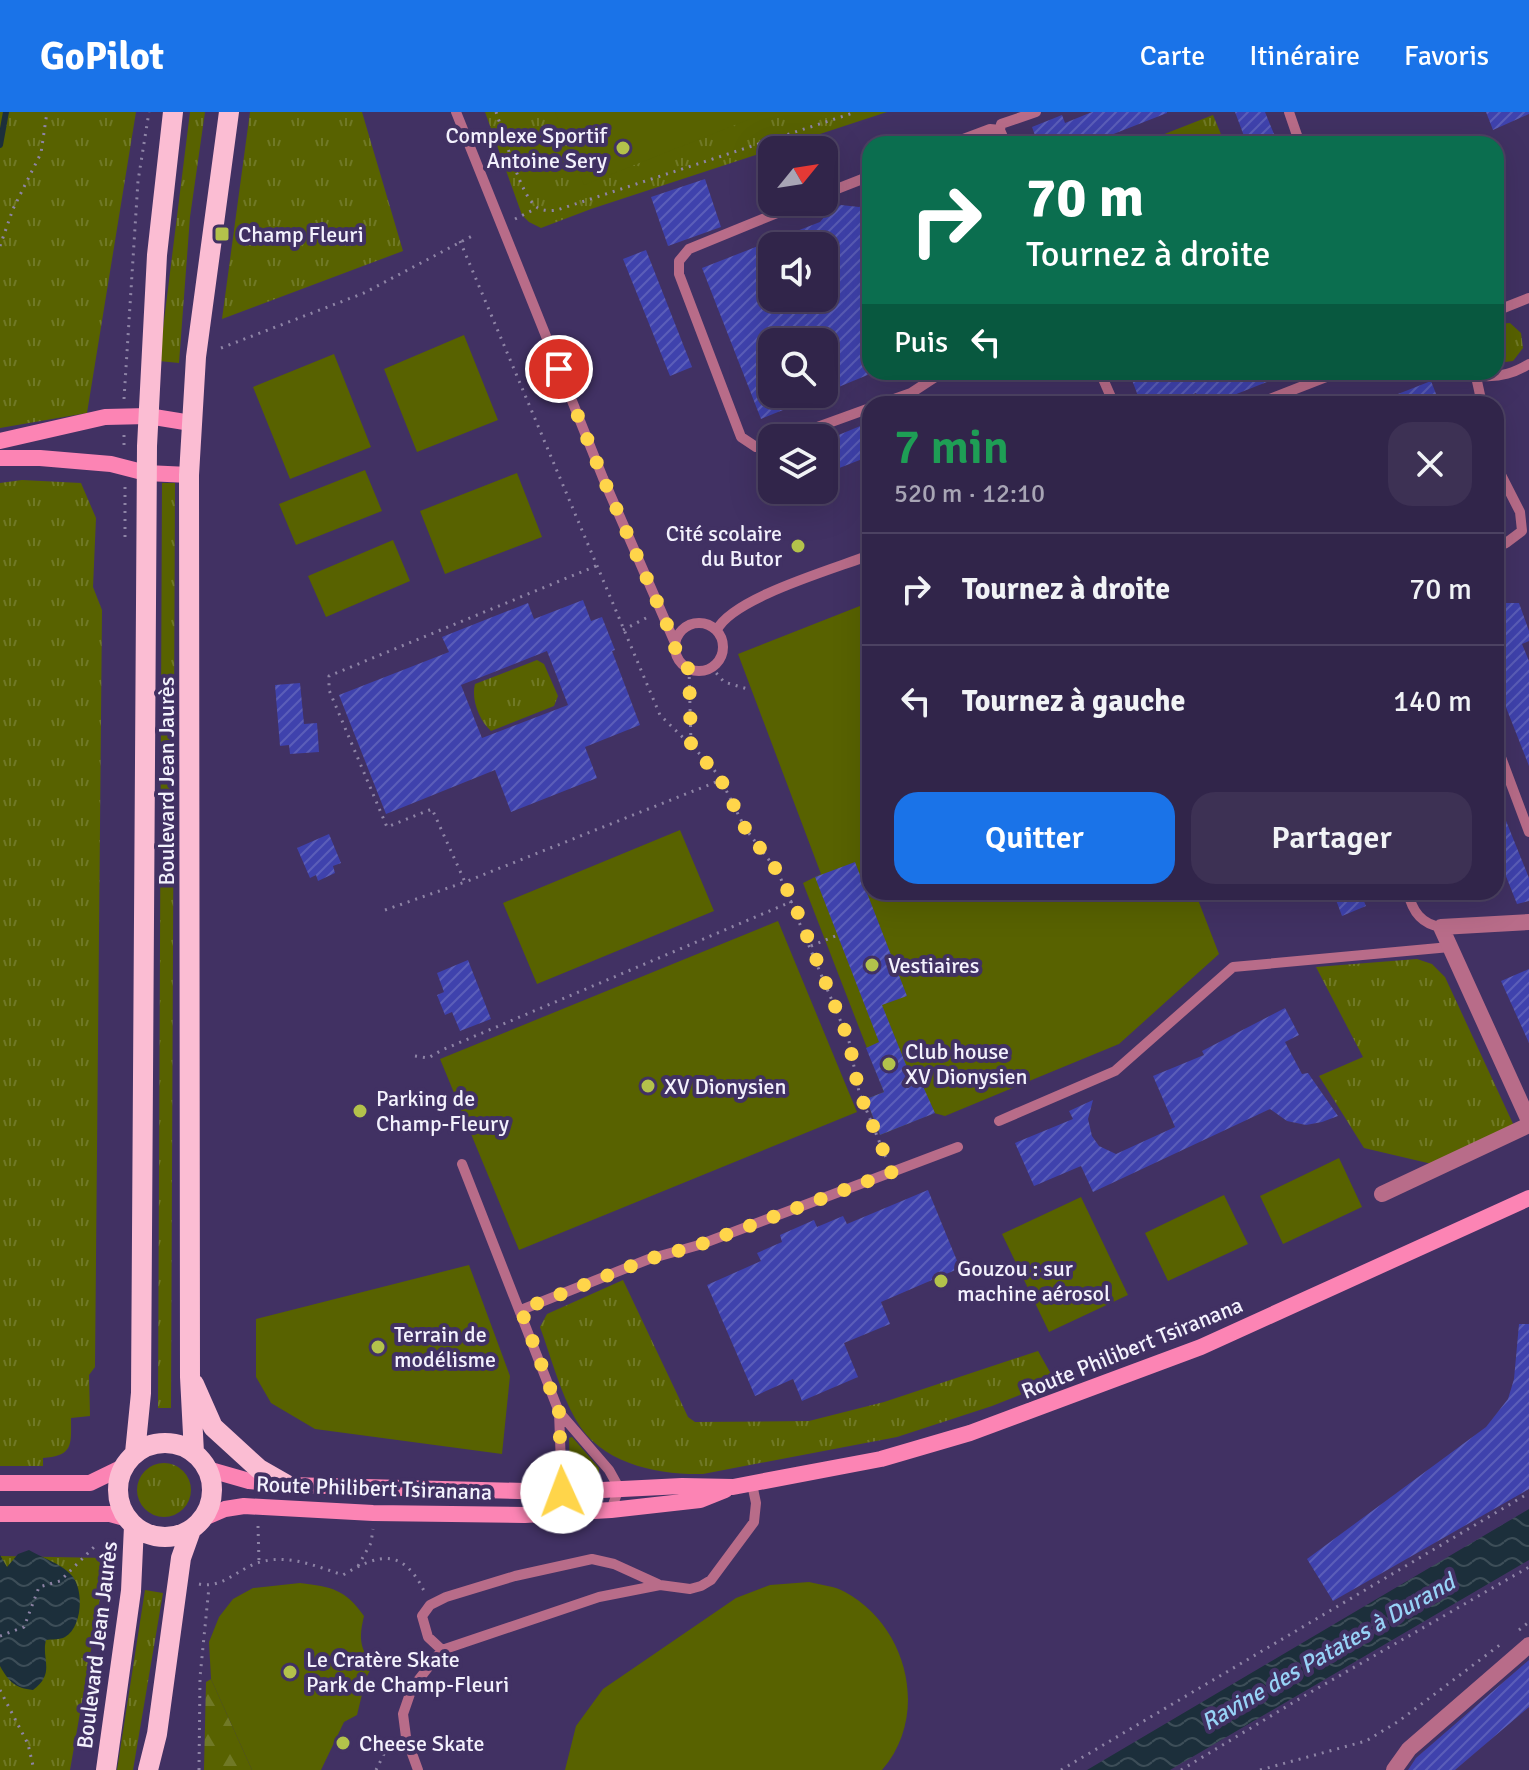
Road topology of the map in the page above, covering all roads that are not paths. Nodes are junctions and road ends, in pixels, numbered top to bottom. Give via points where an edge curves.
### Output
1 (173, 112) edge
2 (229, 112) edge
3 (456, 112) edge
4 (1036, 112) edge
5 (1289, 112) edge
6 (1000, 130) junction
7 (971, 136) edge
8 (1003, 136) edge
9 (1297, 136) edge
10 (862, 179) edge
11 (838, 189) edge
12 (770, 216) edge
13 (1528, 301) edge
14 (1504, 308) edge
15 (1529, 364) edge
16 (1504, 375) edge
17 (931, 380) edge
18 (1318, 380) edge
19 (911, 393) junction
20 (903, 396) edge
21 (912, 396) edge
22 (1278, 396) edge
23 (862, 411) edge
24 (148, 416) junction
25 (191, 423) junction
26 (826, 424) edge
27 (0, 441) edge
28 (758, 447) edge
29 (0, 458) edge
30 (146, 473) junction
31 (189, 475) junction
32 (1504, 481) edge
33 (1504, 544) edge
34 (862, 558) edge
35 (717, 630) junction
36 (675, 643) junction
37 (1504, 765) edge
38 (1529, 832) edge
39 (1410, 900) edge
40 (1529, 922) edge
41 (1441, 927) junction
42 (1450, 947) junction
43 (999, 1121) dead end
44 (1529, 1123) edge
45 (958, 1147) dead end
46 (462, 1164) dead end
47 (1382, 1194) dead end
48 (1529, 1198) edge
49 (521, 1310) junction
50 (190, 1377) junction
51 (559, 1412) junction
52 (129, 1460) junction
53 (200, 1461) junction
54 (0, 1483) edge
55 (752, 1484) junction
56 (287, 1485) junction
57 (733, 1487) junction
58 (619, 1488) junction
59 (562, 1492) junction
60 (611, 1510) junction
61 (574, 1513) junction
62 (0, 1514) edge
63 (131, 1523) junction
64 (197, 1524) junction
65 (660, 1585) junction
66 (1529, 1645) edge
67 (442, 1650) junction
68 (106, 1770) edge
69 (148, 1770) edge
70 (418, 1770) edge
71 (1394, 1770) edge

1 - 24 main road, Boulevard Jean Jaurès via 157,255
2 - 25 main road, Boulevard Jean Jaurès
3 - 36 lane
4 - 6 lane via 1001,124
5 - 9 lane
6 - 7 lane
6 - 8 lane
10 - 11 lane
12 - 28 lane via 689,249 679,261 679,274 741,437
13 - 14 lane
15 - 16 lane
17 - 19 lane
18 - 22 lane
19 - 20 lane
19 - 21 lane
23 - 26 lane
24 - 25 main road
24 - 27 main road via 105,417
24 - 30 main road, Boulevard Jean Jaurès
25 - 31 main road, Boulevard Jean Jaurès
29 - 30 main road via 111,464
30 - 31 main road
30 - 52 main road, Boulevard Jean Jaurès via 141,1393
31 - 50 main road, Boulevard Jean Jaurès
32 - 33 lane via 1520,512 1522,531
34 - 35 lane via 745,603
35 - 36 lane via 690,626
35 - 36 lane via 723,646 717,662 700,671 680,663
37 - 38 lane
39 - 41 lane via 1429,925
40 - 41 street
41 - 42 street
42 - 43 lane via 1233,967 1115,1071
42 - 44 street
44 - 47 street
45 - 49 lane
46 - 49 lane
48 - 55 main road, Route Philibert Tsiranana via 1201,1347 1060,1401 881,1459
49 - 51 lane
50 - 53 main road, Boulevard Jean Jaurès
50 - 56 main road via 213,1427 259,1469
51 - 58 lane
51 - 59 lane
52 - 53 main road via 164,1443 180,1446
52 - 54 main road via 90,1483
52 - 63 main road, Boulevard Jean Jaurès via 118,1482 118,1497
53 - 56 main road, Route Philibert Tsiranana via 249,1481
53 - 64 main road, Boulevard Jean Jaurès via 212,1494
55 - 57 main road, Route Philibert Tsiranana
55 - 65 lane via 754,1522 711,1580 690,1589
56 - 59 main road, Route Philibert Tsiranana
57 - 58 main road, Route Philibert Tsiranana
57 - 60 main road, Route Philibert Tsiranana via 700,1500
58 - 59 main road, Route Philibert Tsiranana
58 - 60 lane
59 - 61 lane
60 - 61 main road, Route Philibert Tsiranana
61 - 64 main road, Route Philibert Tsiranana via 373,1513 256,1506 225,1509
62 - 63 main road via 110,1514
63 - 64 main road, Boulevard Jean Jaurès via 161,1538
63 - 68 main road, Boulevard Jean Jaurès via 131,1591
64 - 69 main road, Boulevard Jean Jaurès via 181,1558
65 - 67 lane via 599,1597
65 - 67 lane via 592,1559 515,1576 430,1605 422,1616 423,1628
66 - 71 street via 1409,1749
67 - 70 lane via 412,1688 403,1714

